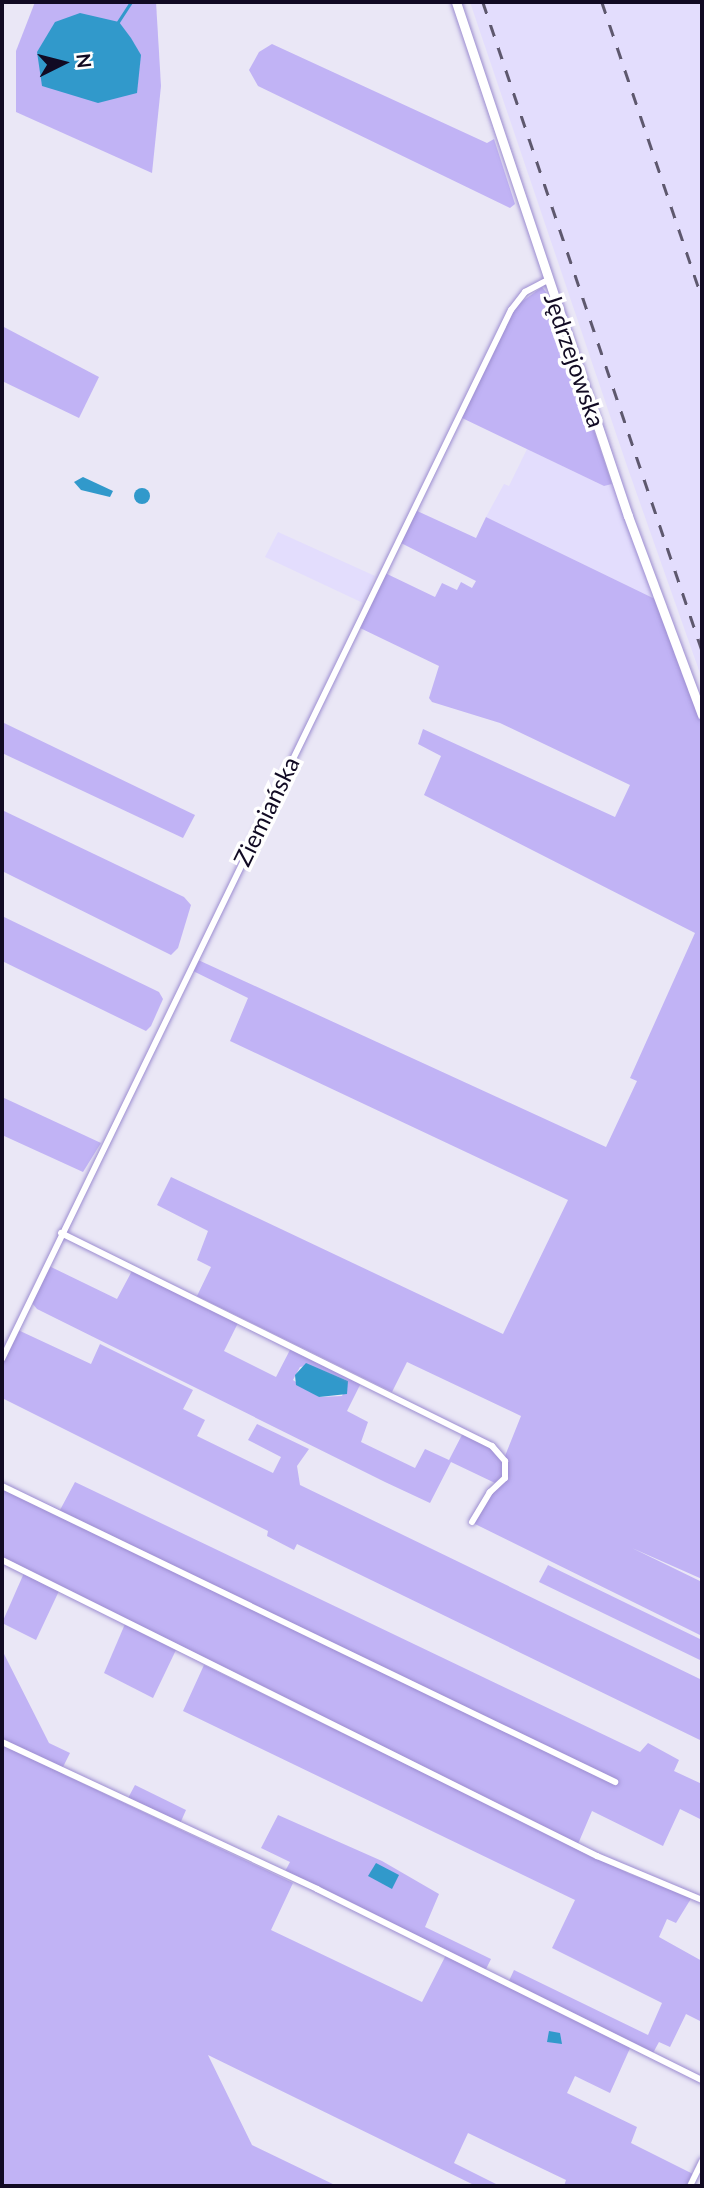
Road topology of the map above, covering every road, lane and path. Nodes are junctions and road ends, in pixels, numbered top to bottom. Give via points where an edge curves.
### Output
1 (456, 2) edge
2 (548, 280) junction
3 (702, 715) edge
4 (61, 1233) junction
5 (2, 1359) edge
6 (2, 1486) edge
7 (472, 1522) dead end
8 (2, 1560) edge
9 (2, 1742) edge
10 (615, 1782) dead end
11 (702, 1900) edge
12 (702, 2080) edge
13 (702, 2161) edge
14 (690, 2186) edge

1 - 2 street, Jędrzejowska
2 - 3 street, Jędrzejowska
2 - 4 street, Ziemiańska via 513,306
4 - 5 street, Ziemiańska
4 - 7 street via 492,1446 505,1461 505,1478 490,1492
6 - 10 street
8 - 11 street via 616,1865
9 - 12 street via 317,1889
13 - 14 street

